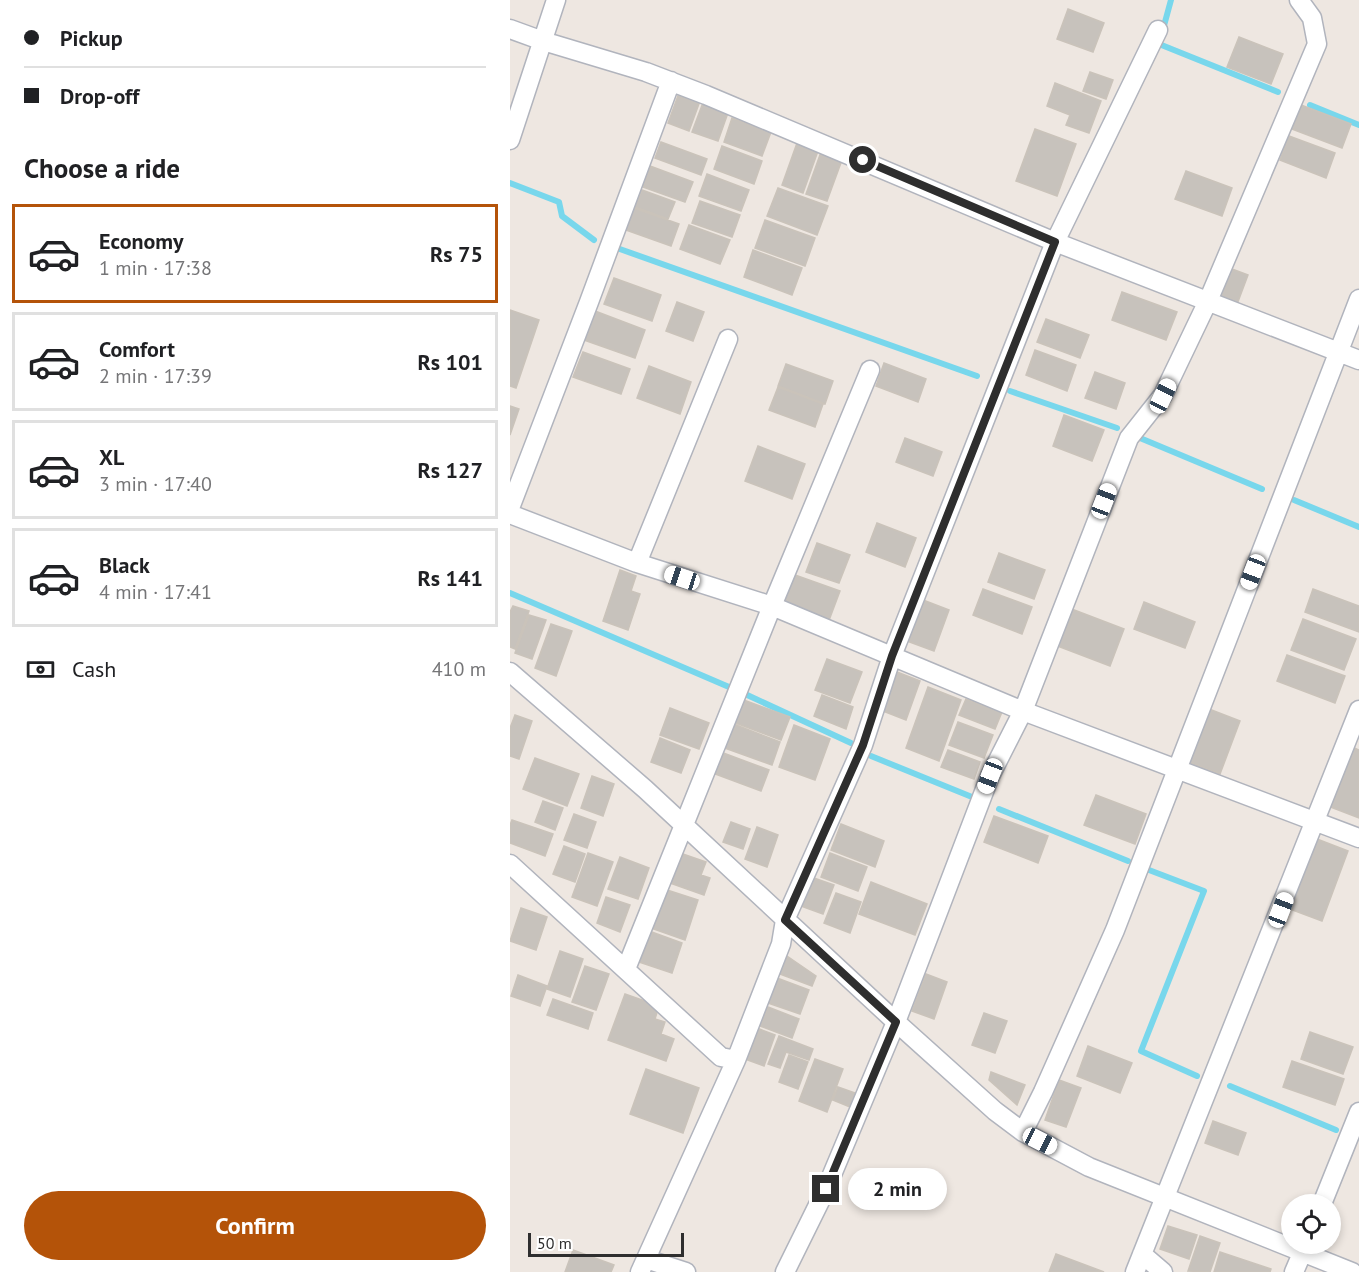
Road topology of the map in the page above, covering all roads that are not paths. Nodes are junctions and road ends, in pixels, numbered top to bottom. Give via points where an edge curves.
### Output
1 (556, 0) edge
2 (1299, 0) edge
3 (510, 28) edge
4 (1158, 30) dead end
5 (543, 41) junction
6 (671, 81) junction
7 (510, 141) edge
8 (1055, 242) junction
9 (1359, 299) edge
10 (1208, 301) junction
11 (728, 339) dead end
12 (1338, 351) junction
13 (1359, 360) edge
14 (870, 370) dead end
15 (510, 508) edge
16 (510, 514) edge
17 (637, 563) junction
18 (772, 606) junction
19 (892, 656) junction
20 (510, 672) edge
21 (1359, 710) edge
22 (1023, 711) junction
23 (1177, 770) junction
24 (1316, 822) junction
25 (684, 825) junction
26 (1359, 838) edge
27 (510, 864) edge
28 (785, 920) junction
29 (626, 969) junction
30 (896, 1022) junction
31 (736, 1060) junction
32 (1359, 1112) edge
33 (1023, 1132) junction
34 (1326, 1194) edge
35 (1166, 1198) junction
36 (1281, 1239) edge
37 (1142, 1254) junction
38 (1301, 1254) edge
39 (1317, 1254) edge
40 (643, 1265) edge
41 (686, 1272) edge
42 (785, 1272) edge
43 (1135, 1272) edge
44 (1163, 1272) edge
45 (1294, 1272) edge
46 (1352, 1272) edge

1 - 5 street
2 - 10 street via 1312,18 1317,45
3 - 5 street
4 - 8 street
5 - 6 street
5 - 7 street
6 - 8 street
6 - 15 street
8 - 10 street
8 - 19 street
9 - 12 street
10 - 12 street
10 - 22 street via 1163,396 1129,438
11 - 17 street
12 - 13 street
12 - 23 street
14 - 18 street
16 - 17 street
17 - 18 street
18 - 19 street
18 - 25 street
19 - 22 street
19 - 28 street via 863,745
20 - 25 street
21 - 24 street
22 - 23 street
22 - 30 street via 990,776
23 - 24 street
23 - 33 street via 1116,930
24 - 26 street
24 - 35 street
25 - 28 street
25 - 29 street
27 - 29 street
28 - 30 street
28 - 31 street via 781,944
29 - 31 street via 721,1057
30 - 33 street
30 - 42 street via 826,1189
31 - 40 street
32 - 34 street
33 - 35 street via 1089,1167
35 - 36 street
35 - 37 street
37 - 43 street
37 - 44 street
38 - 45 street
39 - 46 street
40 - 41 street

